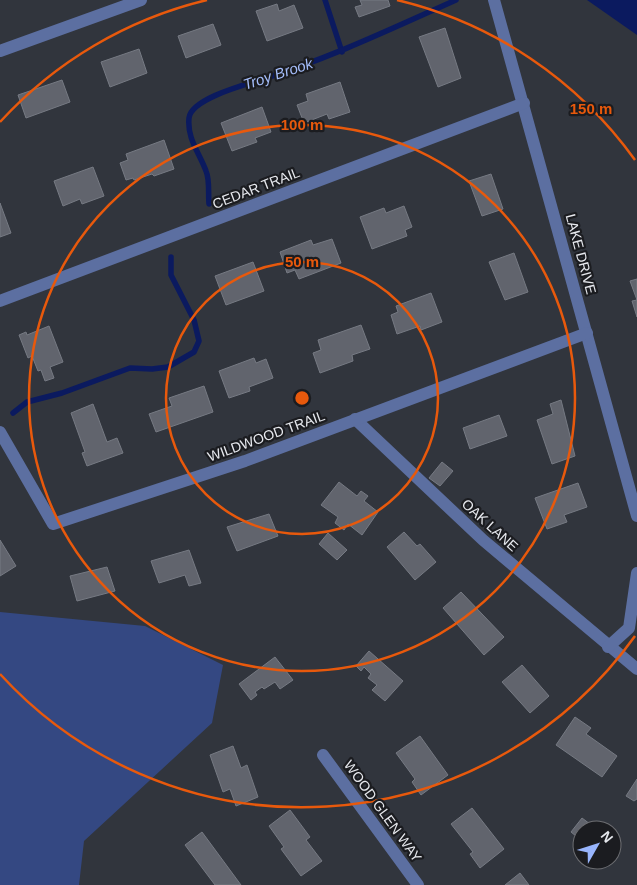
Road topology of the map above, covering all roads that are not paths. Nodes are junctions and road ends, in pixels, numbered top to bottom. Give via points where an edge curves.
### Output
1 (141, 0) edge
2 (494, 0) edge
3 (0, 52) edge
4 (524, 103) junction
5 (0, 301) edge
6 (587, 333) junction
7 (355, 419) junction
8 (0, 432) edge
9 (637, 516) edge
10 (637, 572) edge
11 (608, 647) junction
12 (637, 669) edge
13 (323, 755) dead end
14 (418, 885) edge

1 - 3 street
2 - 4 street, LAKE DRIVE
4 - 5 street, CEDAR TRAIL
4 - 6 street, LAKE DRIVE
6 - 7 street, WILDWOOD TRAIL
6 - 9 street, LAKE DRIVE
7 - 8 street, WILDWOOD TRAIL via 244,461 53,524
7 - 11 street, OAK LANE via 482,540
10 - 11 street via 629,628
11 - 12 street
13 - 14 street, WOOD GLEN WAY

